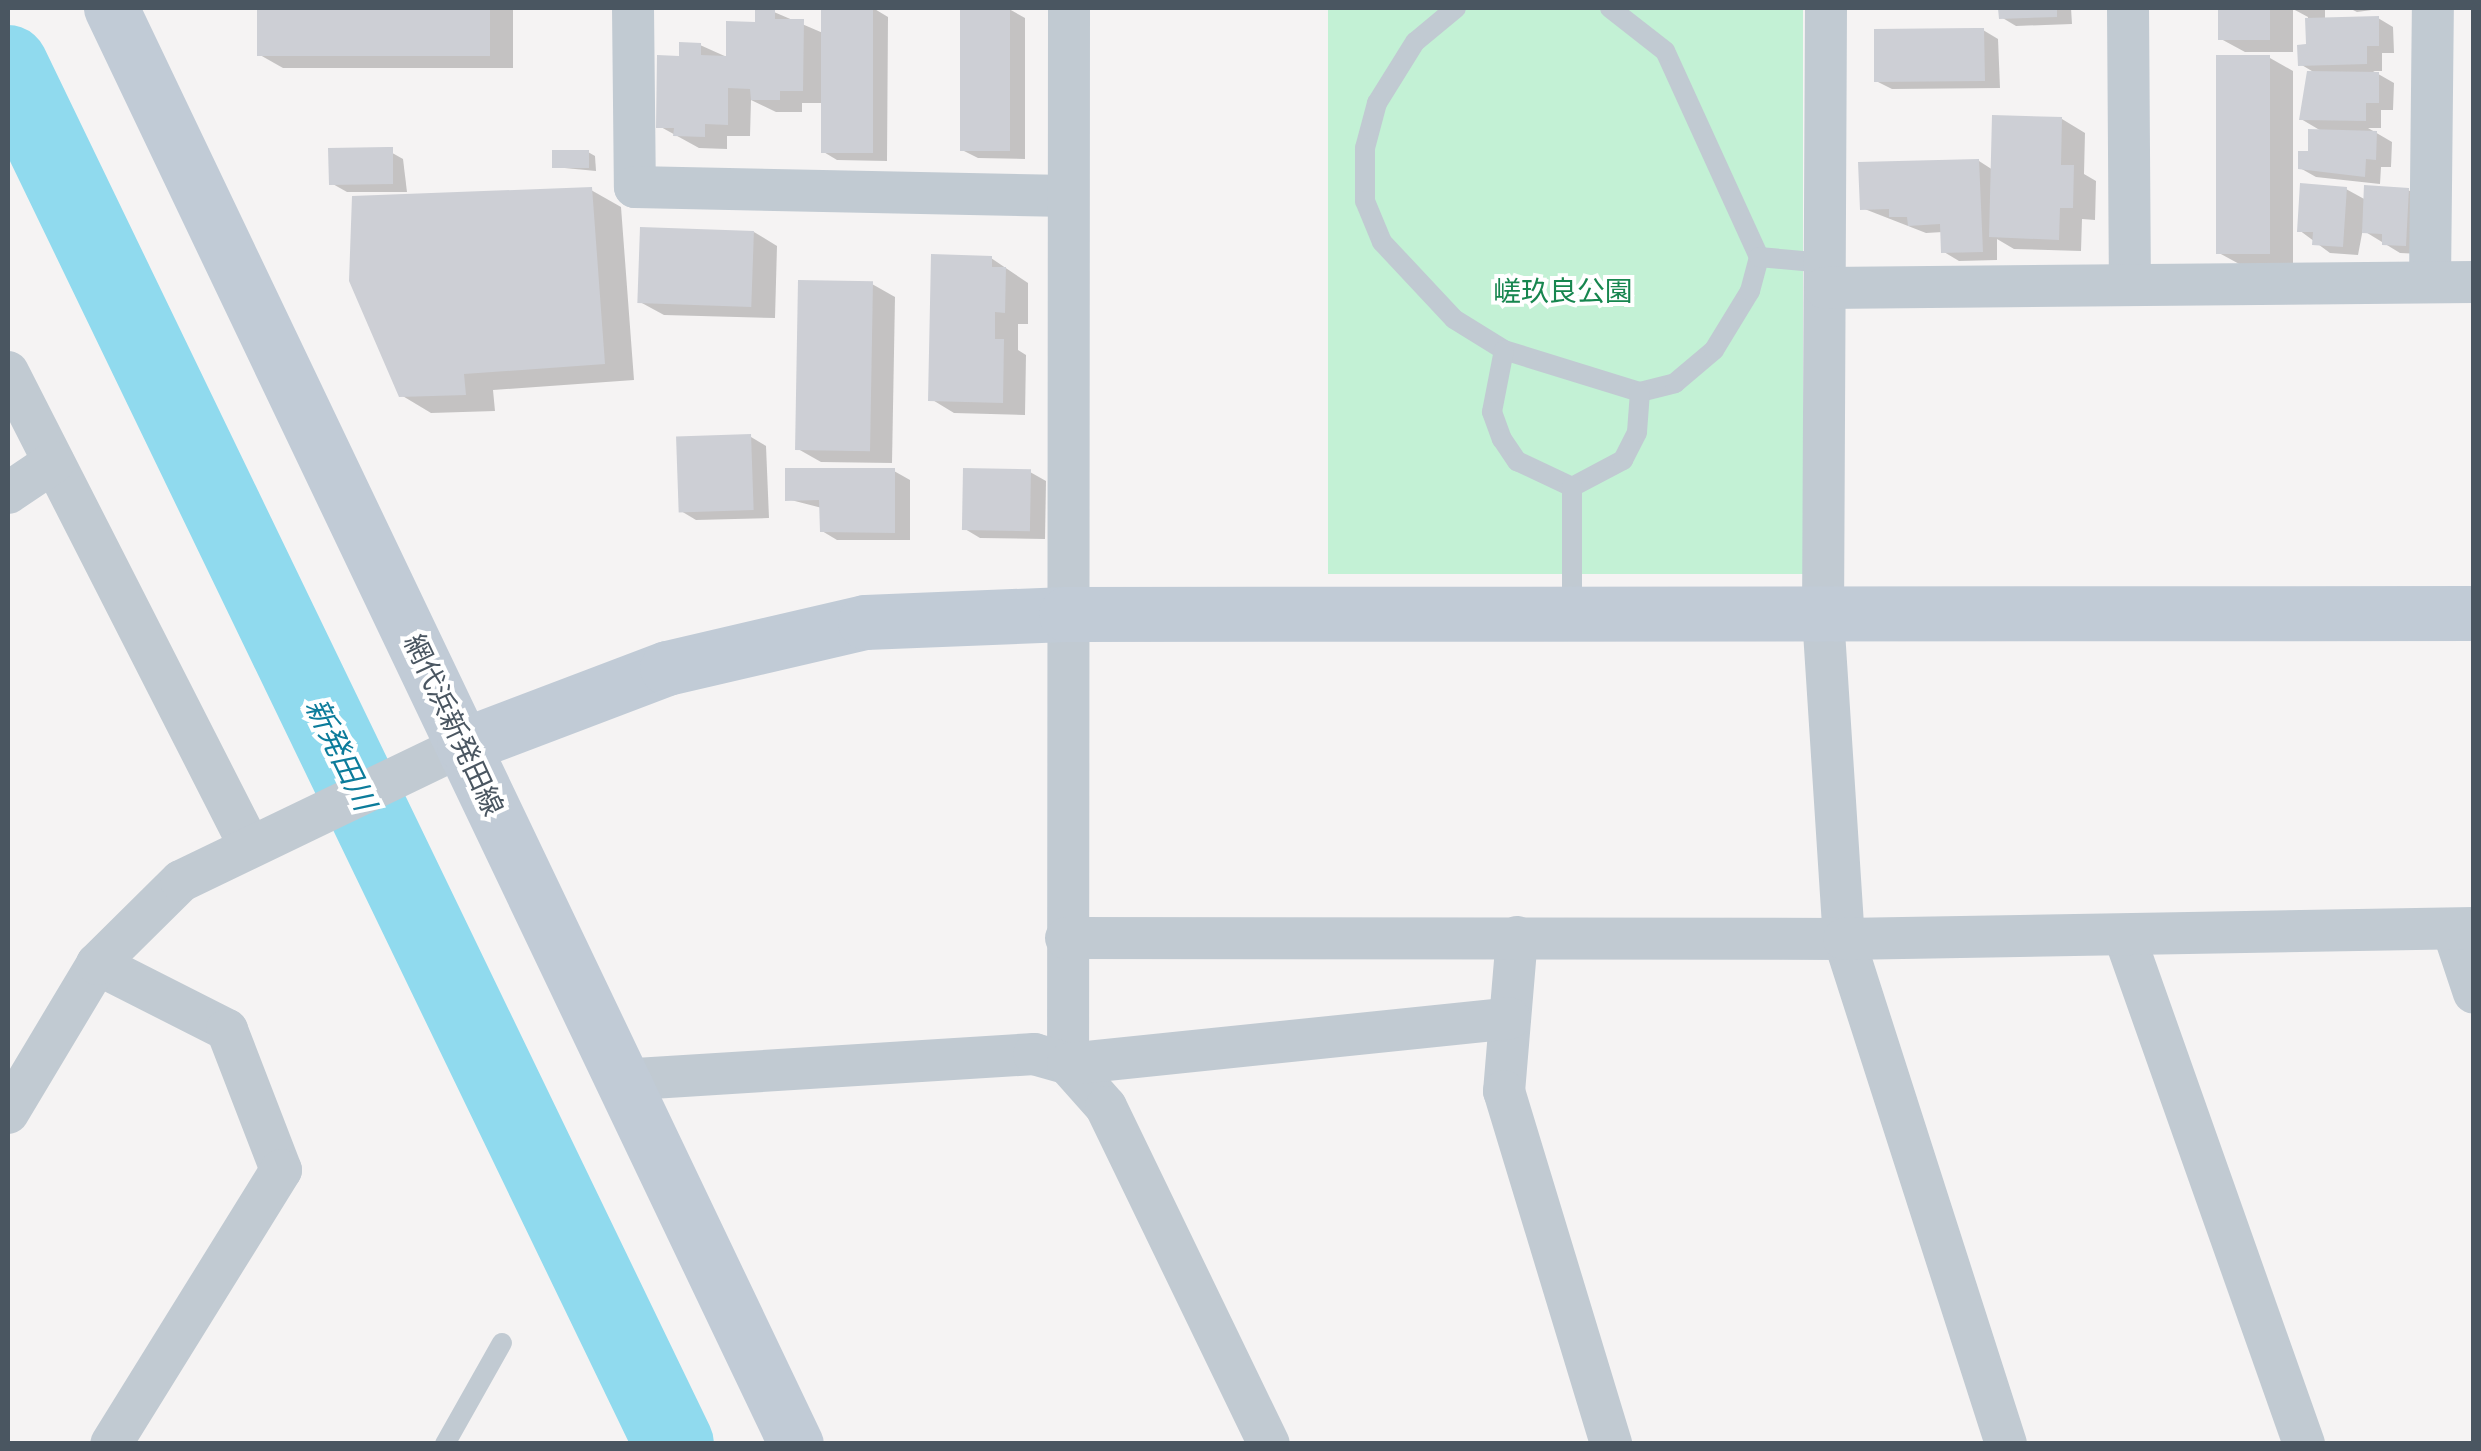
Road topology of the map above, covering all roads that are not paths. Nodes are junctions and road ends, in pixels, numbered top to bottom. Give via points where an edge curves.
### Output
1 (111, 8) edge
2 (633, 8) edge
3 (1069, 8) edge
4 (1456, 8) edge
5 (1610, 8) edge
6 (1826, 8) edge
7 (2128, 8) edge
8 (2433, 8) edge
9 (1068, 196) junction
10 (1759, 257) junction
11 (1825, 276) junction
12 (2430, 282) junction
13 (2474, 282) edge
14 (2130, 285) junction
15 (1504, 350) junction
16 (8, 372) edge
17 (1640, 392) junction
18 (54, 462) junction
19 (1572, 487) junction
20 (8, 494) edge
21 (2474, 613) edge
22 (1066, 614) junction
23 (1572, 615) junction
24 (1823, 616) junction
25 (441, 756) junction
26 (248, 843) junction
27 (2463, 929) edge
28 (2124, 935) junction
29 (1066, 938) junction
30 (1517, 938) junction
31 (1844, 939) junction
32 (97, 964) junction
33 (2474, 993) edge
34 (1510, 1018) junction
35 (1068, 1064) junction
36 (620, 1080) junction
37 (8, 1112) edge
38 (502, 1343) dead end
39 (111, 1444) edge
40 (445, 1444) edge
41 (796, 1444) edge
42 (1269, 1444) edge
43 (1611, 1444) edge
44 (2006, 1444) edge
45 (2304, 1444) edge

1 - 25 street, 網代浜新発田線
2 - 9 street via 636,187
3 - 9 street
4 - 15 lane via 1415,42 1377,103 1365,148 1365,201 1382,242 1419,286
5 - 10 lane via 1665,51
6 - 11 street
7 - 14 street
8 - 12 street
9 - 22 street
10 - 11 lane
10 - 17 lane via 1750,290 1714,350 1675,383
11 - 14 street
11 - 24 street
12 - 13 street
12 - 14 street
15 - 17 lane
15 - 19 lane via 1492,412 1502,439 1517,462
16 - 18 street
17 - 19 lane via 1637,432 1623,460
18 - 20 street
18 - 26 street
19 - 23 lane
21 - 24 street
22 - 23 street
22 - 25 street via 865,622 667,668
22 - 29 street
23 - 24 street
24 - 31 street
25 - 26 street
25 - 36 street, 網代浜新発田線
26 - 32 street via 181,881
27 - 28 street
27 - 33 street
28 - 31 street
28 - 45 street
29 - 30 street
29 - 35 street
30 - 31 street
30 - 34 street
31 - 44 street
32 - 37 street
32 - 39 street via 227,1030 281,1170
34 - 35 street
34 - 43 street via 1504,1091
35 - 36 street via 1034,1054
35 - 42 street via 1106,1108
36 - 41 street, 網代浜新発田線
38 - 40 lane

